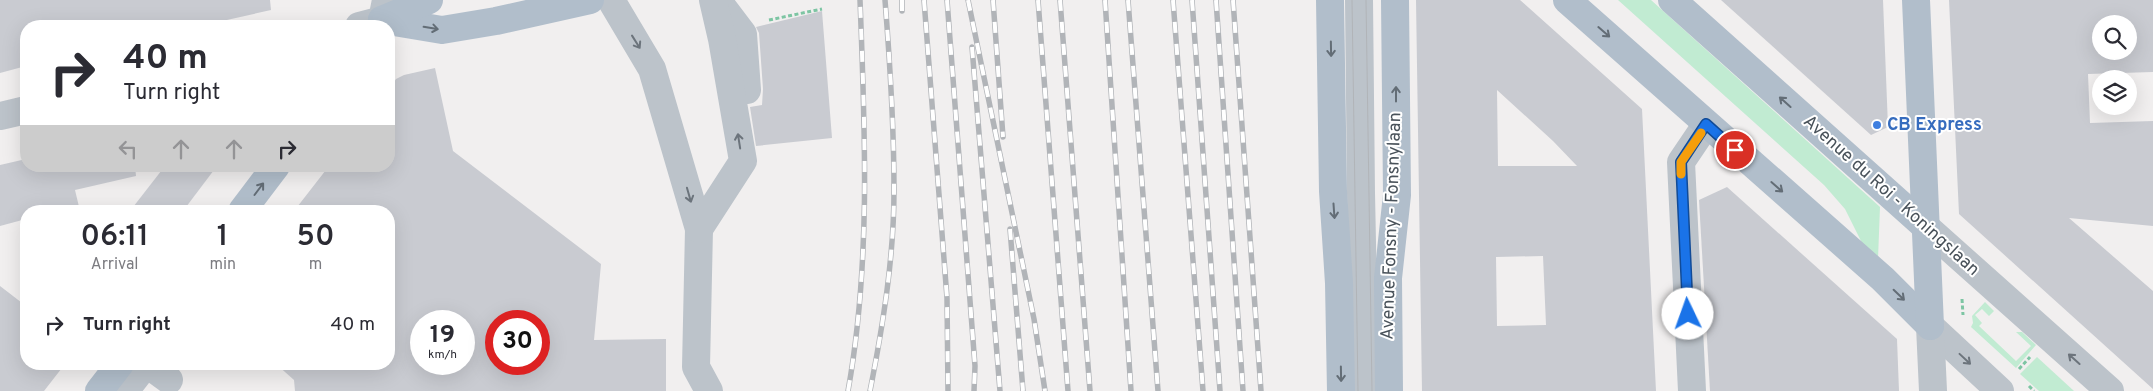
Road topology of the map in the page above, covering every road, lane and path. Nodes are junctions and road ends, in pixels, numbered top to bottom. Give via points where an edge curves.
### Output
1 (429, 0) edge
2 (590, 0) edge
3 (611, 0) edge
4 (713, 0) edge
5 (717, 0) edge
6 (1330, 0) edge
7 (1360, 0) edge
8 (1395, 0) edge
9 (1567, 0) edge
10 (1672, 0) edge
11 (1916, 0) edge
12 (822, 9) dead end
13 (376, 18) edge
14 (395, 21) edge
15 (765, 21) dead end
16 (748, 98) dead end
17 (20, 111) edge
18 (0, 116) edge
19 (1706, 124) junction
20 (271, 172) edge
21 (247, 205) edge
22 (1926, 227) junction
23 (699, 229) junction
24 (1930, 326) junction
25 (115, 370) edge
26 (142, 370) edge
27 (155, 370) edge
28 (169, 380) dead end
29 (99, 391) edge
30 (125, 391) edge
31 (708, 391) edge
32 (1341, 391) edge
33 (1365, 391) edge
34 (1389, 391) edge
35 (1692, 391) edge
36 (1934, 391) edge
37 (2000, 391) edge
38 (2110, 391) edge

1 - 13 main road
14 -> 2 main road via 442,30
3 -> 23 street via 652,69
23 -> 4 street via 742,160
5 - 16 street via 742,34
6 -> 32 main road
7 - 33 street, Avenue Fonsny - Fonsnylaan
34 -> 8 main road, Avenue Fonsny - Fonsnylaan via 1388,278 1396,195
9 -> 19 main road
22 -> 10 main road, Avenue du Roi - Koningslaan
11 - 22 main road
12 - 15 path
17 - 18 street
19 -> 24 main road via 1883,279
19 - 35 street via 1681,162
21 -> 20 main road
22 - 24 main road
38 -> 22 street, Avenue du Roi - Koningslaan
23 - 31 street via 696,367
24 - 36 street
24 -> 37 street
25 - 29 main road
26 - 30 street
27 - 28 street

